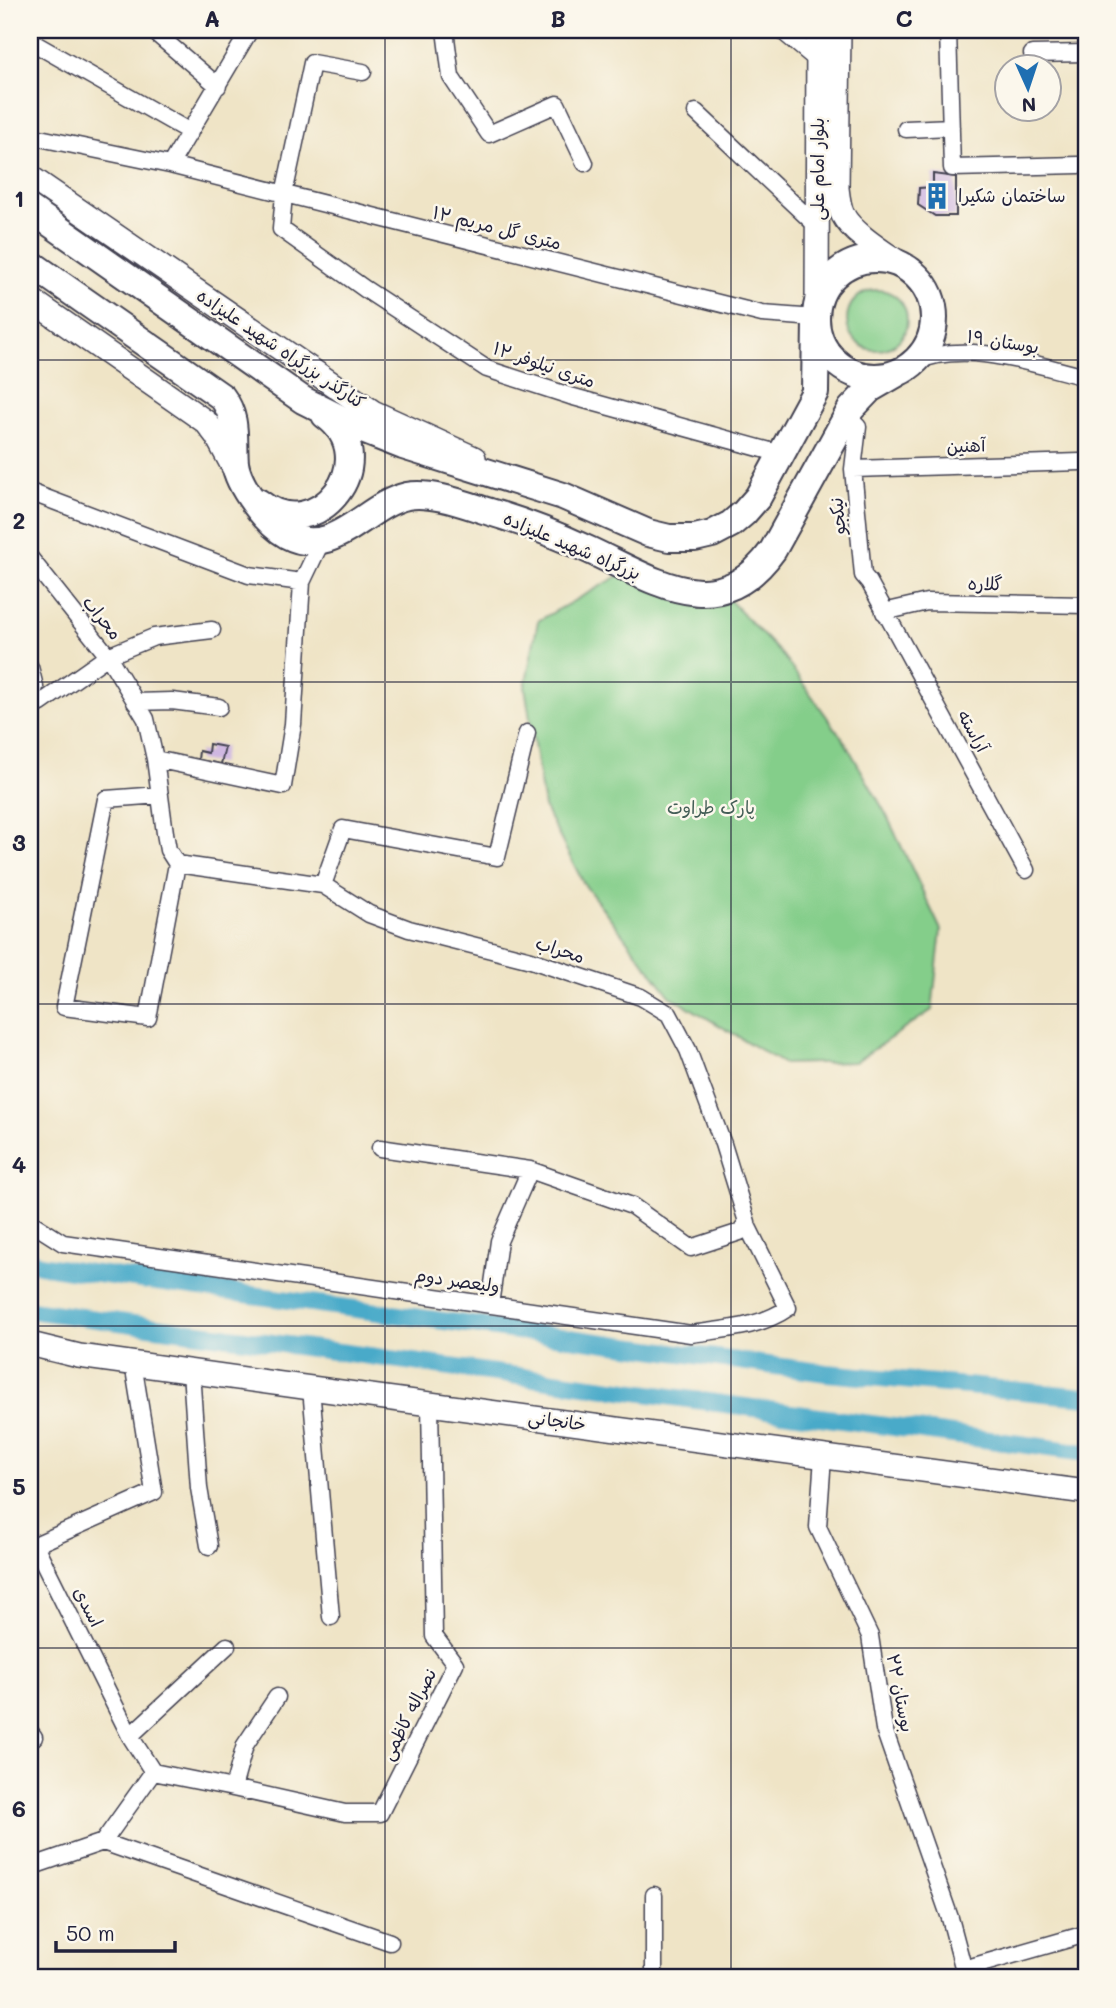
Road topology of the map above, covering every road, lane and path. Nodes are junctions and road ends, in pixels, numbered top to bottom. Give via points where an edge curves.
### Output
1 (152, 30) edge
2 (250, 30) edge
3 (445, 30) edge
4 (781, 30) edge
5 (818, 30) edge
6 (839, 30) edge
7 (948, 30) edge
8 (30, 41) edge
9 (1064, 53) edge
10 (1086, 53) edge
11 (818, 61) junction
12 (363, 72) dead end
13 (218, 86) junction
14 (696, 112) dead end
15 (951, 128) junction
16 (906, 129) dead end
17 (190, 132) junction
18 (30, 136) edge
19 (585, 163) dead end
20 (170, 165) junction
21 (1079, 165) dead end
22 (30, 177) edge
23 (284, 194) junction
24 (30, 209) edge
25 (818, 227) junction
26 (30, 263) edge
27 (902, 265) junction
28 (30, 299) edge
29 (816, 316) junction
30 (908, 367) junction
31 (1086, 377) edge
32 (303, 400) junction
33 (847, 416) junction
34 (781, 454) junction
35 (1080, 462) dead end
36 (853, 469) junction
37 (246, 490) junction
38 (30, 492) edge
39 (550, 492) junction
40 (322, 540) junction
41 (30, 558) edge
42 (302, 582) junction
43 (1086, 605) edge
44 (884, 612) junction
45 (212, 630) dead end
46 (108, 656) junction
47 (30, 667) edge
48 (30, 702) edge
49 (135, 702) junction
50 (219, 707) dead end
51 (30, 708) edge
52 (527, 733) dead end
53 (155, 760) junction
54 (160, 795) junction
55 (177, 864) junction
56 (1027, 870) dead end
57 (323, 886) junction
58 (380, 1148) dead end
59 (530, 1170) junction
60 (30, 1222) edge
61 (746, 1223) junction
62 (490, 1305) junction
63 (30, 1344) edge
64 (133, 1363) junction
65 (191, 1371) junction
66 (310, 1388) junction
67 (430, 1404) junction
68 (823, 1457) junction
69 (1086, 1492) edge
70 (33, 1538) edge
71 (209, 1546) dead end
72 (331, 1617) dead end
73 (227, 1646) dead end
74 (277, 1698) dead end
75 (130, 1736) junction
76 (153, 1772) junction
77 (233, 1788) junction
78 (103, 1842) junction
79 (30, 1867) edge
80 (653, 1895) dead end
81 (1086, 1934) edge
82 (390, 1942) dead end
83 (965, 1974) edge
84 (653, 1978) edge

1 - 13 street
2 - 13 street
3 - 19 street via 450,77 489,134 557,104
4 - 11 street
5 - 11 main road, بلوار امام علی
6 - 27 main road, بلوار امام علی via 840,205 852,227
7 - 15 street
8 - 17 street
9 - 10 street
11 - 25 main road, بلوار امام علی
12 - 23 street via 312,63
13 - 17 street
14 - 25 street
15 - 16 street
15 - 21 street via 952,168
17 - 20 street
18 - 20 street, ۱۲ متری گل مریم
20 - 23 street, ۱۲ متری گل مریم
22 - 39 main road, کنارگذر بزرگراه شهید علیزاده via 373,412
23 - 29 street, ۱۲ متری گل مریم via 762,314
23 - 34 street, ۱۲ متری نیلوفر via 281,229 487,369 570,397
24 - 32 highway
25 - 29 main road, بلوار امام علی
26 - 37 highway via 219,394 233,417 235,462
27 - 29 highway via 872,259 848,266 825,286
27 - 30 highway via 924,283 934,308 930,340
28 - 37 main road via 209,425
29 - 30 highway via 825,351 843,368 869,377
29 - 34 highway via 815,392
30 - 31 street, بوستان ۱۹ via 928,356 991,356
30 - 33 highway, بزرگراه شهید علیزاده via 870,389
32 - 37 highway via 328,418 342,436 348,457 343,484 326,505 301,515 274,512
32 - 39 highway via 416,451
33 - 36 street, نیکجو via 858,427
33 - 40 highway, بزرگراه شهید علیزاده via 768,557 747,577 719,589 693,592 668,587 544,531 424,495 393,501
34 - 39 highway via 741,517 724,529 686,539 645,532
35 - 36 street, آهنین
36 - 44 street, نیکجو via 863,575
37 - 40 highway via 285,534
38 - 42 street via 249,575
40 - 42 street
41 - 46 street, محراب
42 - 53 street via 293,723 283,786
43 - 44 street, گلاره via 927,602
44 - 56 street, آراسته
45 - 46 street via 154,637
46 - 49 street, محراب
46 - 51 street
47 - 48 street via 35,687
49 - 50 street
49 - 53 street, محراب via 146,719
52 - 57 street via 497,857 343,829
53 - 54 street, محراب
54 - 55 street, محراب via 168,850
54 - 55 street via 106,799 65,1007 148,1018
55 - 57 street, محراب
57 - 61 street, محراب via 369,914 409,929 531,960 641,997 669,1014 697,1073
58 - 59 street
59 - 61 street via 632,1206 691,1248 734,1235
59 - 62 street via 499,1241
60 - 62 street, ولیعصر دوم via 63,1243
61 - 62 street, ولیعصر دوم via 788,1308 747,1326 691,1334
63 - 64 main road, خانجانی
64 - 65 main road, خانجانی
64 - 70 street, اسدی via 154,1492
65 - 66 main road, خانجانی
65 - 71 street via 199,1488
66 - 67 main road, خانجانی
66 - 72 street
67 - 68 main road, خانجانی
67 - 77 street, نصراله کاظمی via 434,1636 455,1664 387,1800 380,1812 345,1813
68 - 69 main road, خانجانی
68 - 83 street, بوستان ۲۲ via 818,1527 870,1636 884,1728
70 - 75 street, اسدی
73 - 75 street
74 - 77 street via 245,1745
75 - 76 street, اسدی
76 - 77 street, نصراله کاظمی
76 - 78 street
78 - 79 street
78 - 82 street
80 - 84 street
81 - 83 street

